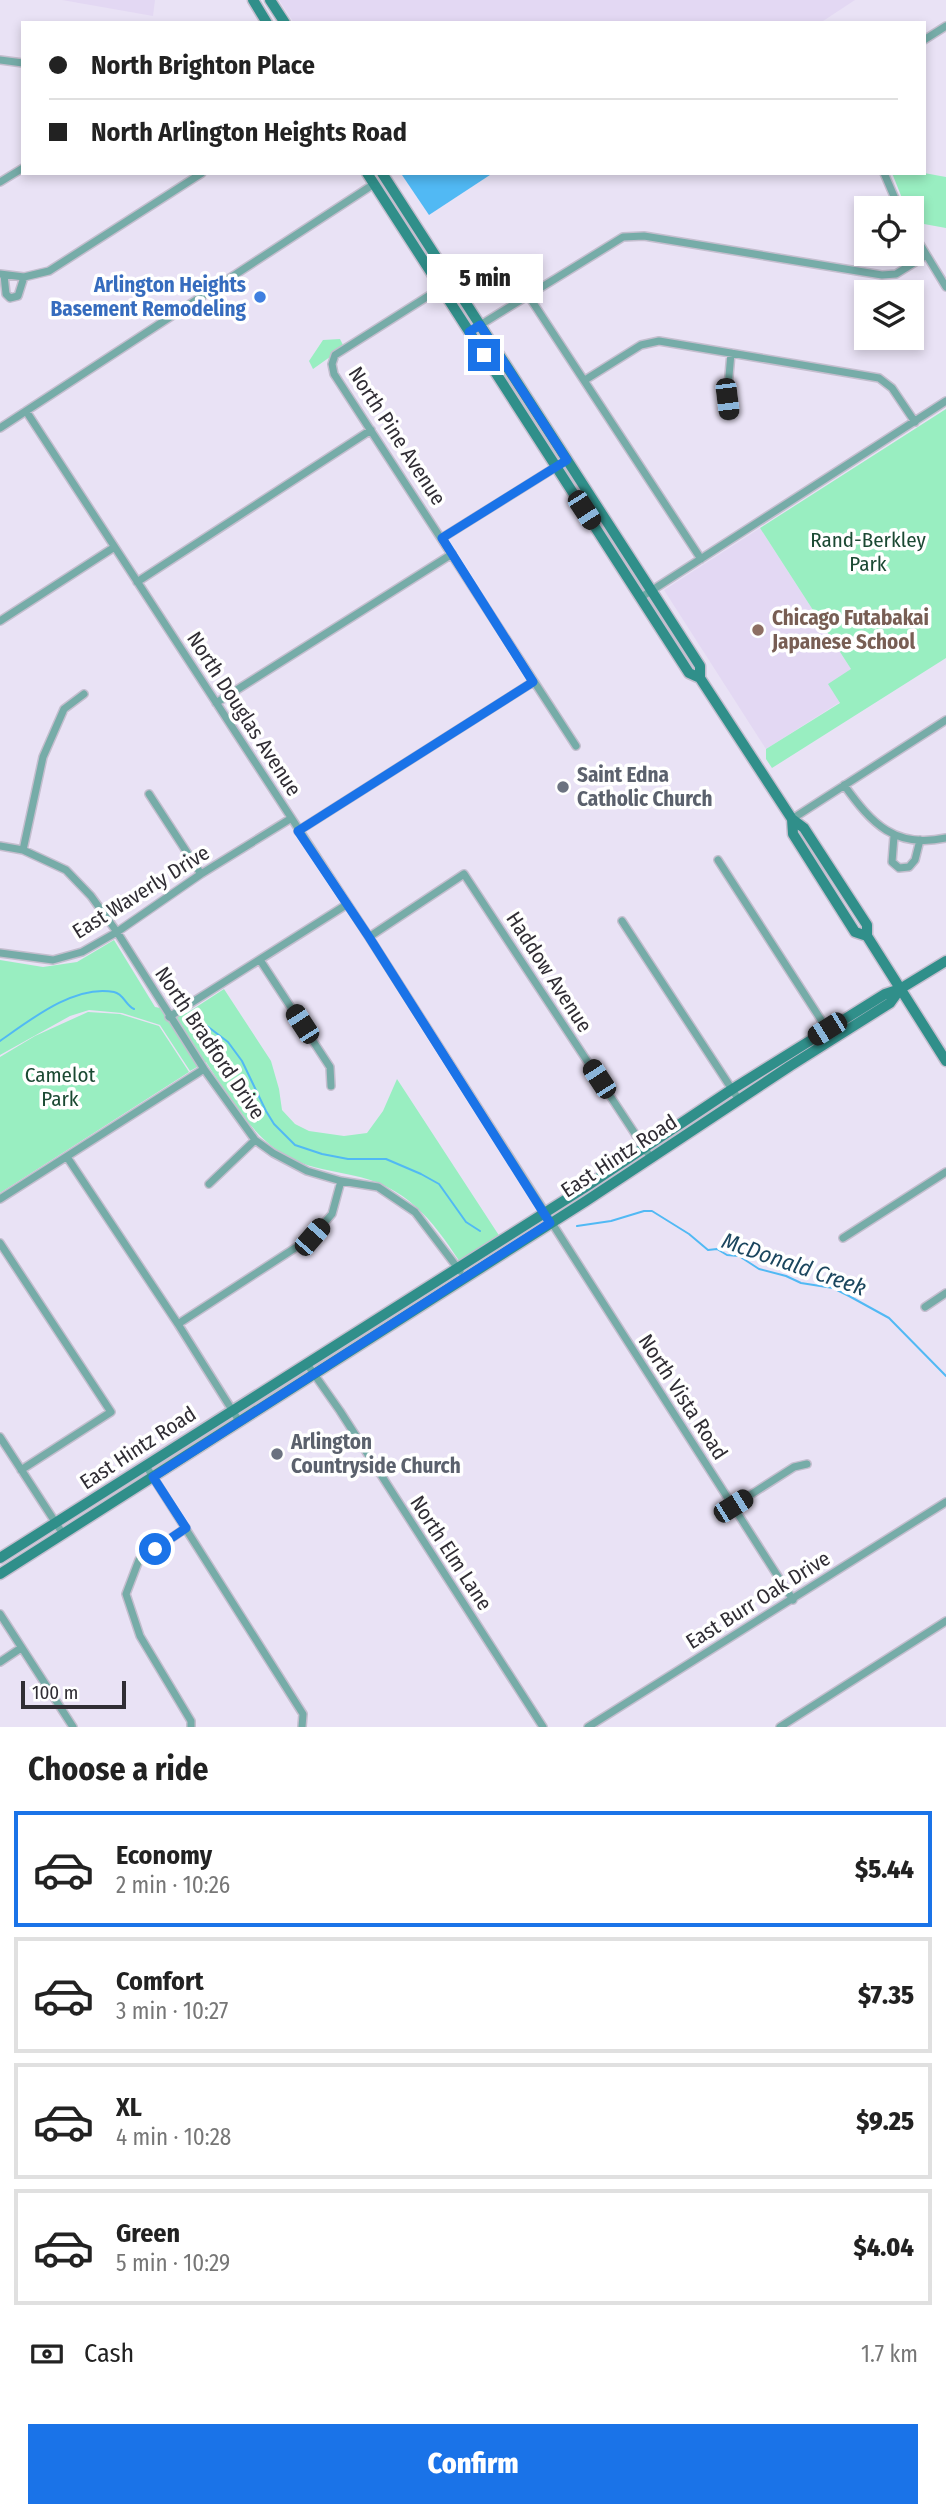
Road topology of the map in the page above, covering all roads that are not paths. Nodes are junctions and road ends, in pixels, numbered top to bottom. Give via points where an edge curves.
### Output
1 (253, 0) edge
2 (270, 0) edge
3 (266, 21) edge
4 (282, 21) edge
5 (946, 26) edge
6 (926, 39) edge
7 (0, 60) edge
8 (21, 63) edge
9 (21, 169) edge
10 (199, 175) edge
11 (368, 175) edge
12 (383, 175) edge
13 (885, 175) edge
14 (0, 182) edge
15 (374, 184) junction
16 (895, 196) edge
17 (925, 256) joint
18 (2, 275) edge
19 (23, 277) junction
20 (946, 287) edge
21 (441, 288) junction
22 (528, 295) junction
23 (480, 325) junction
24 (469, 332) junction
25 (731, 353) junction
26 (585, 380) junction
27 (946, 401) edge
28 (26, 411) junction
29 (729, 416) dead end
30 (915, 422) junction
31 (0, 428) edge
32 (370, 430) junction
33 (567, 460) junction
34 (556, 467) junction
35 (442, 538) junction
36 (113, 548) junction
37 (452, 554) junction
38 (701, 559) junction
39 (137, 582) junction
40 (651, 591) junction
41 (640, 598) junction
42 (0, 621) edge
43 (700, 678) junction
44 (533, 682) junction
45 (84, 694) dead end
46 (216, 703) junction
47 (946, 720) edge
48 (576, 746) dead end
49 (844, 785) junction
50 (149, 794) dead end
51 (290, 819) junction
52 (792, 819) junction
53 (298, 831) junction
54 (894, 836) junction
55 (946, 838) edge
56 (920, 840) junction
57 (0, 846) edge
58 (23, 850) junction
59 (718, 860) dead end
60 (201, 874) junction
61 (346, 905) junction
62 (622, 921) dead end
63 (117, 932) junction
64 (369, 937) junction
65 (0, 953) edge
66 (260, 960) junction
67 (946, 961) edge
68 (900, 989) junction
69 (169, 1017) junction
70 (827, 1029) junction
71 (946, 1061) edge
72 (204, 1069) junction
73 (331, 1086) dead end
74 (731, 1090) junction
75 (739, 1100) junction
76 (255, 1140) junction
77 (644, 1148) junction
78 (67, 1157) junction
79 (651, 1158) junction
80 (946, 1172) edge
81 (341, 1181) junction
82 (209, 1184) dead end
83 (0, 1199) edge
84 (544, 1213) junction
85 (550, 1223) junction
86 (843, 1238) dead end
87 (0, 1242) edge
88 (457, 1268) junction
89 (464, 1278) junction
90 (946, 1293) edge
91 (925, 1307) dead end
92 (178, 1324) junction
93 (307, 1364) junction
94 (314, 1374) junction
95 (232, 1411) junction
96 (239, 1421) junction
97 (0, 1437) edge
98 (807, 1464) dead end
99 (146, 1466) junction
100 (21, 1470) junction
101 (153, 1477) junction
102 (946, 1502) edge
103 (733, 1506) junction
104 (56, 1523) junction
105 (186, 1528) junction
106 (63, 1534) junction
107 (0, 1558) edge
108 (0, 1574) edge
109 (793, 1600) junction
110 (0, 1614) edge
111 (946, 1621) edge
112 (21, 1648) junction
113 (0, 1662) edge
114 (793, 1719) junction
115 (73, 1727) edge
116 (191, 1727) edge
117 (302, 1727) edge
118 (543, 1727) edge
119 (588, 1727) edge
120 (780, 1727) edge
121 (798, 1727) edge

1 - 3 main road
2 - 4 main road
5 - 6 street
7 - 8 street
9 - 14 street
10 - 19 street via 49,271
11 - 15 main road
12 - 23 main road
13 - 16 street
15 - 21 main road
15 - 28 street
17 - 20 street
17 - 22 street via 896,274 882,275 644,236 622,237
18 - 19 street
18 - 19 street via 10,298 18,296
21 - 24 main road
21 - 32 street, North Pine Avenue via 335,355 334,374
22 - 23 street
22 - 26 street
23 - 24 street
23 - 33 main road
24 - 34 main road
25 - 26 street via 659,341 641,345
25 - 29 street
25 - 30 street via 879,378 892,388
26 - 38 street
27 - 30 street
28 - 31 street
28 - 36 street, North Douglas Avenue
30 - 38 street
32 - 35 street, North Pine Avenue
32 - 39 street
33 - 34 street
33 - 40 main road
34 - 35 street
34 - 41 main road
35 - 37 street, North Pine Avenue
36 - 39 street, North Douglas Avenue
36 - 42 street
37 - 44 street, North Pine Avenue
37 - 46 street
38 - 40 street
39 - 46 street, North Douglas Avenue
40 - 41 street
40 - 43 main road via 700,666
41 - 43 main road via 689,673
43 - 52 main road
44 - 48 street, North Pine Avenue
44 - 53 street
45 - 58 street via 64,709 43,757
46 - 51 street, North Douglas Avenue
47 - 49 street
49 - 52 street
49 - 54 street via 864,814
50 - 60 street
51 - 53 street, North Douglas Avenue
51 - 60 street, East Waverly Drive
52 - 68 main road via 804,828 867,925 867,936
53 - 61 street, North Douglas Avenue
54 - 56 street
54 - 56 street via 892,862 900,868 915,860
55 - 56 street
57 - 58 street, North Bradford Drive
58 - 63 street, North Bradford Drive via 66,870
59 - 70 street
60 - 63 street, East Waverly Drive
61 - 64 street, North Douglas Avenue
61 - 66 street
62 - 74 street
63 - 65 street, East Waverly Drive via 82,952 53,960
63 - 69 street, North Bradford Drive
64 - 77 street, Haddow Avenue via 464,874
64 - 84 street, North Douglas Avenue
66 - 69 street
66 - 73 street via 330,1067
67 - 68 main road, East Hintz Road
68 - 70 main road, East Hintz Road
68 - 71 main road
68 - 75 main road, East Hintz Road via 890,1003
69 - 72 street, North Bradford Drive
70 - 74 main road, East Hintz Road
72 - 76 street, North Bradford Drive
72 - 78 street
74 - 75 street
74 - 77 main road, East Hintz Road
75 - 79 main road, East Hintz Road
76 - 81 street, North Bradford Drive via 307,1171
76 - 82 street
77 - 79 street, Haddow Avenue
77 - 84 main road, East Hintz Road
78 - 83 street
78 - 92 street
79 - 85 main road, East Hintz Road
80 - 86 street
81 - 88 street, North Bradford Drive via 377,1187 415,1212
81 - 92 street via 332,1214 312,1237
84 - 85 street, North Vista Road
84 - 88 main road, East Hintz Road
85 - 89 main road, East Hintz Road
85 - 103 street, North Vista Road
87 - 100 street via 111,1412
88 - 89 street, North Bradford Drive
88 - 93 main road, East Hintz Road
89 - 94 main road, East Hintz Road
90 - 91 street
92 - 95 street
93 - 94 street, North Elm Lane
93 - 95 main road, East Hintz Road
94 - 96 main road, East Hintz Road
94 - 118 street, North Elm Lane
95 - 96 street
95 - 99 main road, East Hintz Road
96 - 101 main road, East Hintz Road
97 - 100 street
98 - 103 street via 794,1467
99 - 101 street
99 - 104 main road, East Hintz Road
100 - 104 street
101 - 105 street
101 - 106 main road, East Hintz Road
102 - 109 street, East Burr Oak Drive
103 - 109 street, North Vista Road
104 - 106 street
104 - 107 main road, East Hintz Road
105 - 116 street via 139,1560 126,1594 140,1636
105 - 117 street via 303,1714
106 - 108 main road, East Hintz Road
109 - 119 street, East Burr Oak Drive
110 - 112 street
111 - 114 street
112 - 113 street
112 - 115 street
114 - 120 street
114 - 121 street

